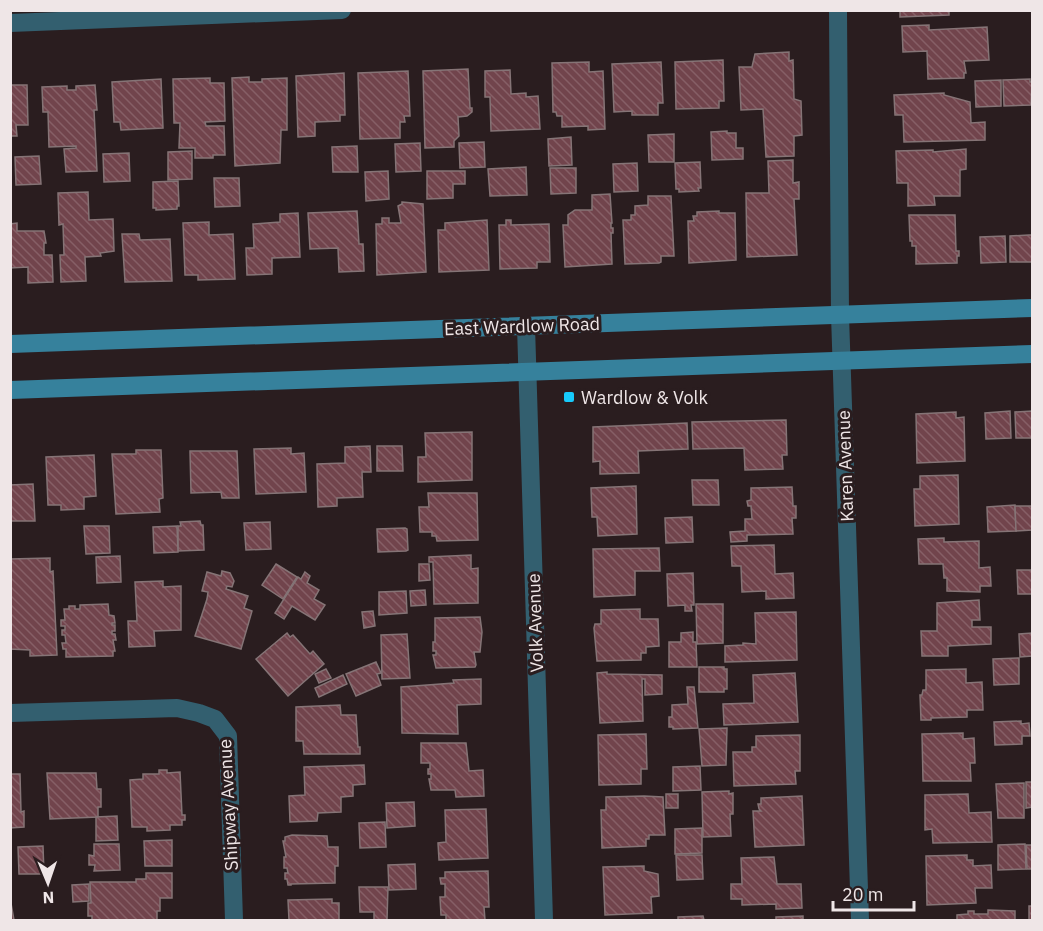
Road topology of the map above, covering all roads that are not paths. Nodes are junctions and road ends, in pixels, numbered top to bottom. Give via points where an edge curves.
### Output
1 (342, 10) edge
2 (838, 10) edge
3 (10, 23) edge
4 (1032, 308) edge
5 (840, 315) junction
6 (526, 326) junction
7 (10, 344) edge
8 (1032, 354) edge
9 (842, 361) junction
10 (528, 372) junction
11 (10, 390) edge
12 (10, 713) edge
13 (234, 921) edge
14 (544, 921) edge
15 (860, 921) edge

1 - 3 street
2 - 5 street, Karen Avenue
4 - 5 main road, East Wardlow Road
5 - 6 main road, East Wardlow Road
5 - 9 street, Karen Avenue
6 - 7 main road, East Wardlow Road
6 - 10 street, Volk Avenue
8 - 9 main road
9 - 10 main road
9 - 15 street, Karen Avenue
10 - 11 main road
10 - 14 street, Volk Avenue
12 - 13 street, Shipway Avenue via 177,708 215,719 228,736

